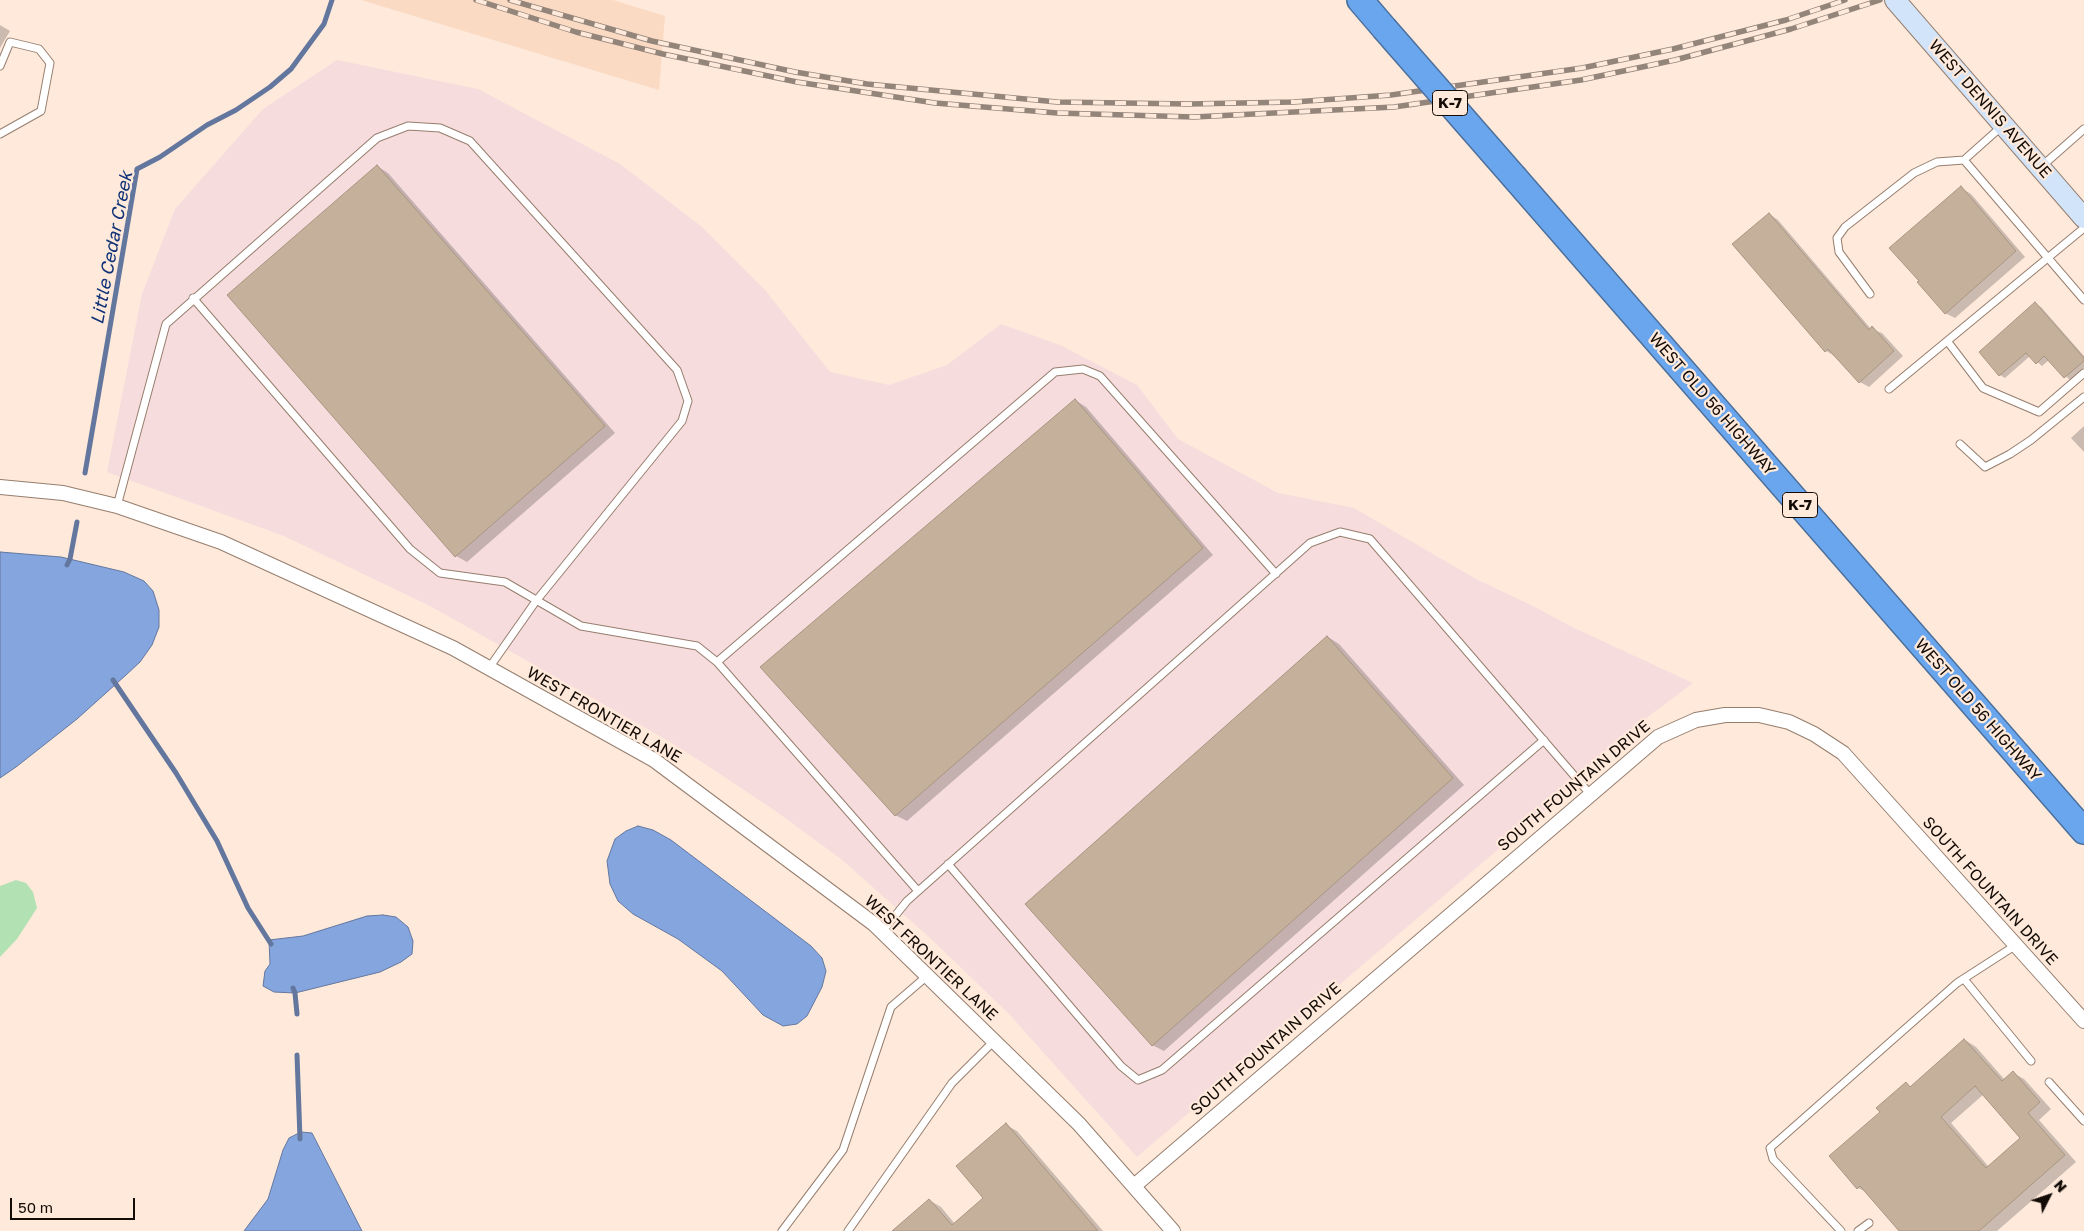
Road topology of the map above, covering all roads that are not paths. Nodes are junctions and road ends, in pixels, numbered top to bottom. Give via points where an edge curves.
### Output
1 (1360, 0) edge
2 (1895, 0) edge
3 (0, 66) edge
4 (2004, 125) junction
5 (2084, 129) edge
6 (0, 134) edge
7 (1964, 160) junction
8 (2040, 168) junction
9 (2084, 218) edge
10 (2084, 228) edge
11 (2048, 258) junction
12 (1870, 294) dead end
13 (193, 298) junction
14 (2084, 300) edge
15 (1948, 342) junction
16 (2084, 373) edge
17 (1889, 389) dead end
18 (2084, 397) edge
19 (1960, 444) dead end
20 (0, 487) edge
21 (117, 506) junction
22 (1276, 574) junction
23 (536, 600) junction
24 (717, 662) junction
25 (489, 668) junction
26 (1544, 740) junction
27 (1590, 794) junction
28 (2084, 831) edge
29 (948, 864) junction
30 (918, 891) junction
31 (882, 932) junction
32 (2016, 945) junction
33 (927, 976) junction
34 (1964, 980) junction
35 (2084, 1021) edge
36 (994, 1041) junction
37 (2031, 1061) dead end
38 (2049, 1082) dead end
39 (2084, 1121) edge
40 (1134, 1186) junction
41 (1869, 1223) dead end
42 (782, 1231) edge
43 (848, 1231) edge
44 (1172, 1231) edge
45 (1841, 1231) edge
46 (1858, 1231) edge

1 - 28 highway, WEST OLD 56 HIGHWAY / K-7, bridge
2 - 4 street, WEST DENNIS AVENUE
3 - 6 lane via 10,42 38,49 50,64 41,111
4 - 7 lane
4 - 8 street, WEST DENNIS AVENUE
5 - 8 lane
7 - 11 lane
7 - 12 lane via 1937,162 1914,173 1845,227 1837,238 1839,252
8 - 9 street, WEST DENNIS AVENUE
10 - 11 lane
11 - 14 lane
11 - 15 lane
13 - 21 lane via 166,324
13 - 23 lane via 410,549 440,573 505,582
13 - 23 lane via 377,138 408,126 440,128 470,141 677,370 688,401 682,422
15 - 16 lane via 1983,388 2039,412
15 - 17 lane
18 - 19 lane via 2031,440 1984,466
20 - 21 street, WEST FRONTIER LANE via 63,493
21 - 25 street, WEST FRONTIER LANE via 175,524 264,561 453,648
22 - 24 lane via 1100,376 1083,369 1054,372
22 - 26 lane via 1310,543 1340,532 1370,540
22 - 29 lane
23 - 24 lane via 581,626 697,646
23 - 25 lane
24 - 30 lane
25 - 31 street, WEST FRONTIER LANE via 654,760
26 - 27 lane
26 - 29 lane via 1162,1070 1138,1080 1121,1066
27 - 32 street, SOUTH FOUNTAIN DRIVE via 1658,737 1696,720 1726,715 1759,715 1789,722 1843,753
27 - 40 street, SOUTH FOUNTAIN DRIVE
29 - 30 lane
30 - 31 lane
31 - 33 street, WEST FRONTIER LANE
32 - 34 lane
32 - 35 street, SOUTH FOUNTAIN DRIVE
33 - 36 street, WEST FRONTIER LANE
33 - 42 lane via 891,1007 843,1150
34 - 37 lane
34 - 45 lane via 1770,1148 1773,1159
36 - 40 street, WEST FRONTIER LANE via 1079,1124
36 - 43 lane via 952,1083
38 - 39 lane
40 - 44 street, WEST FRONTIER LANE
41 - 46 lane

